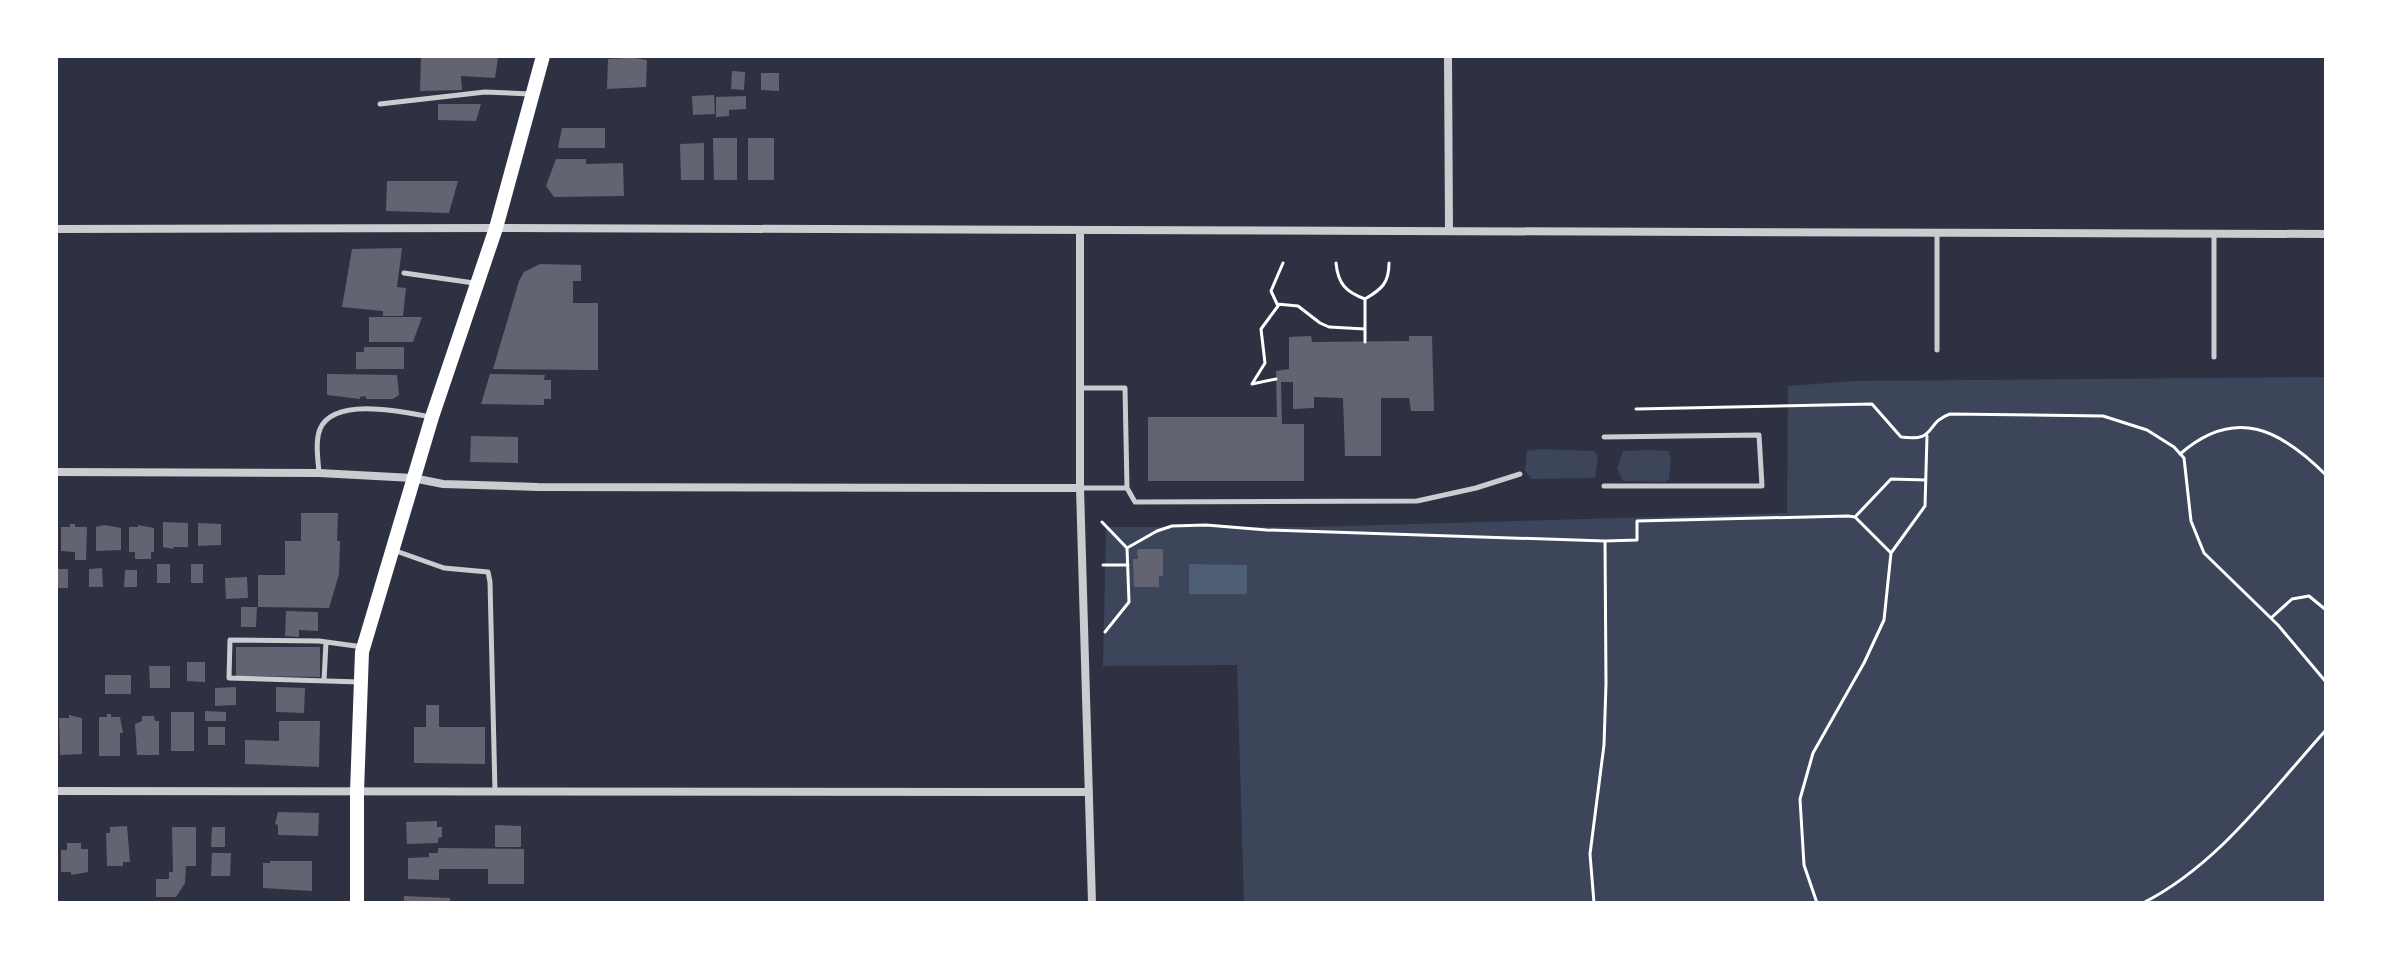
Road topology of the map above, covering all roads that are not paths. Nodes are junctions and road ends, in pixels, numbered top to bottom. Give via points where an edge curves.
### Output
1 (543, 56) edge
2 (1448, 56) edge
3 (532, 94) junction
4 (380, 104) dead end
5 (496, 228) junction
6 (56, 229) edge
7 (1080, 231) junction
8 (1449, 231) junction
9 (1937, 232) junction
10 (2326, 234) edge
11 (2214, 235) junction
12 (404, 273) dead end
13 (477, 284) junction
14 (1937, 350) dead end
15 (2214, 357) dead end
16 (1080, 388) junction
17 (432, 417) junction
18 (1604, 437) dead end
19 (56, 472) edge
20 (319, 473) junction
21 (1520, 474) dead end
22 (413, 478) junction
23 (1604, 486) dead end
24 (1080, 488) junction
25 (1127, 488) junction
26 (391, 550) junction
27 (326, 642) junction
28 (364, 647) junction
29 (324, 681) junction
30 (361, 682) junction
31 (56, 791) edge
32 (357, 792) junction
33 (495, 792) junction
34 (1089, 792) junction
35 (357, 903) edge
36 (1092, 903) edge

1 - 3 main road
2 - 8 street
3 - 4 lane via 485,92
3 - 5 main road
5 - 6 street
5 - 7 street
5 - 13 main road
7 - 8 street
7 - 16 street
8 - 9 street
9 - 11 street
9 - 14 lane
10 - 11 street
11 - 15 lane
12 - 13 lane
13 - 17 main road
16 - 24 street
16 - 25 lane via 1125,388
17 - 20 lane via 389,410 340,411 320,428
17 - 22 main road
18 - 23 lane via 1759,435 1762,486
19 - 20 street
20 - 22 street
21 - 25 lane via 1417,501 1135,502
22 - 24 street via 538,487
22 - 26 main road
24 - 25 lane
24 - 34 street
26 - 28 main road
26 - 33 lane via 444,568 488,572
27 - 28 lane
27 - 29 lane
27 - 29 lane via 230,640 229,678
28 - 30 main road
29 - 30 lane
30 - 32 main road
31 - 32 street
32 - 33 street
32 - 35 main road
33 - 34 street
34 - 36 street

